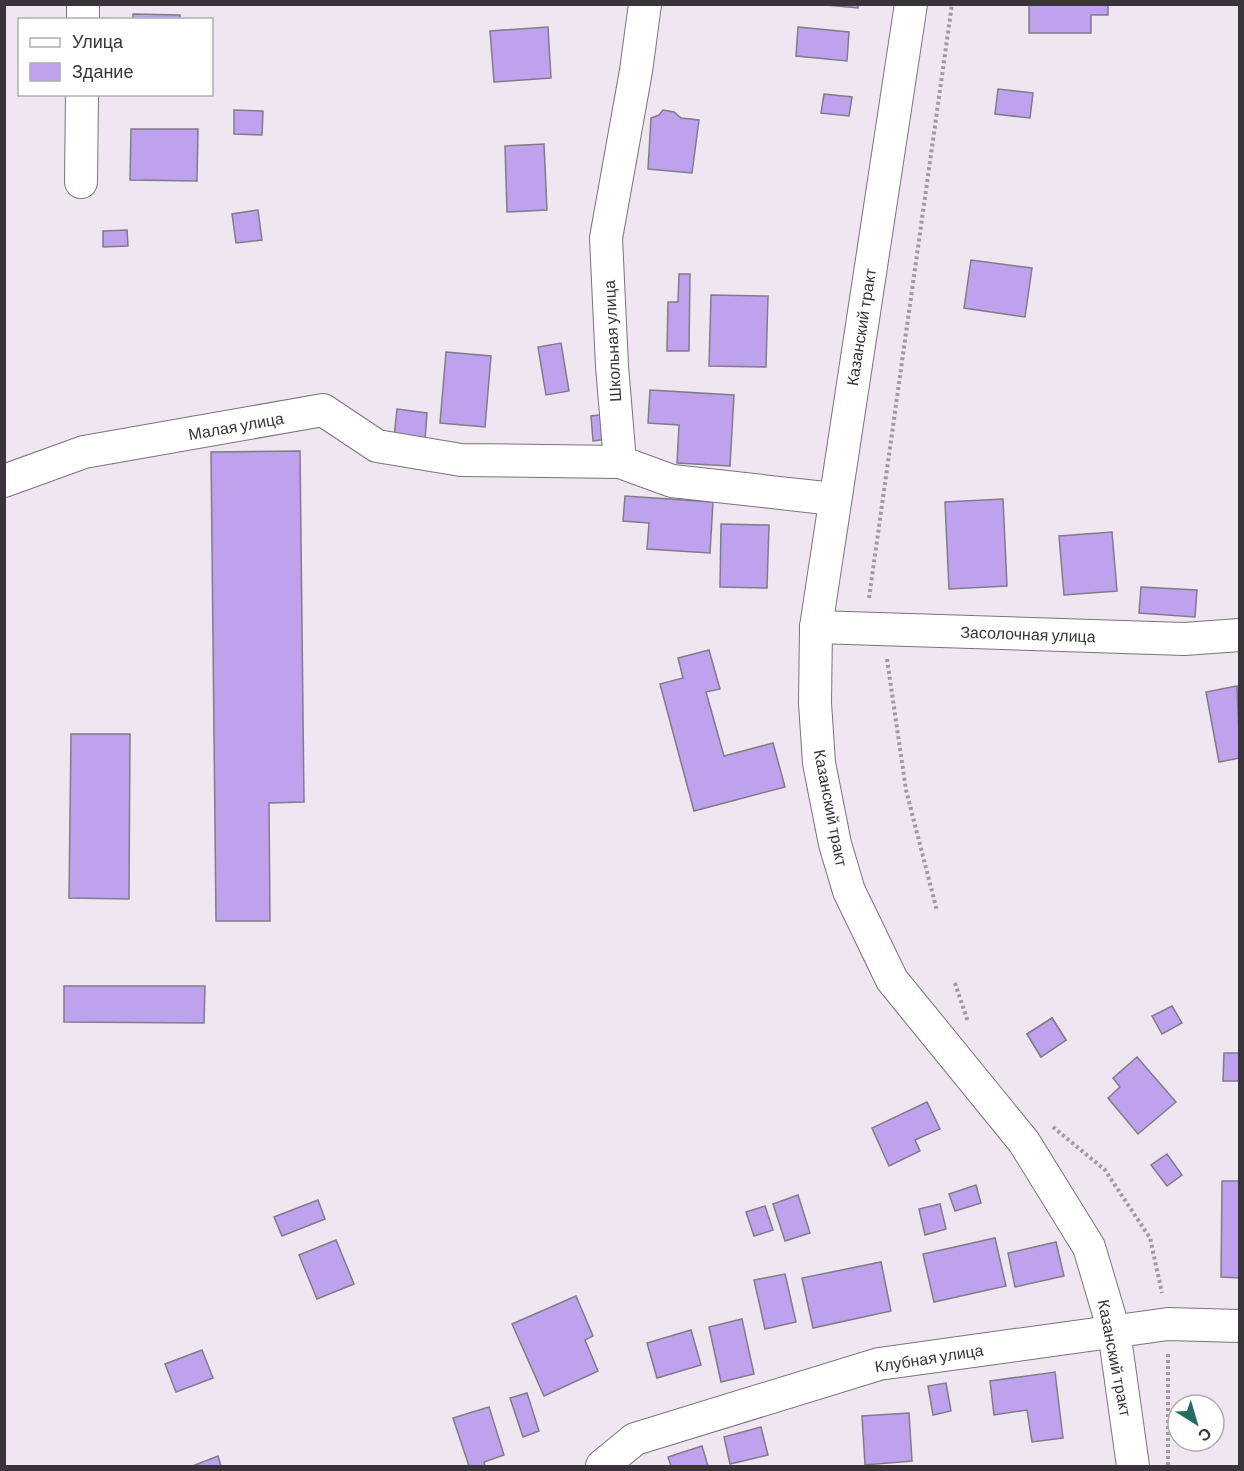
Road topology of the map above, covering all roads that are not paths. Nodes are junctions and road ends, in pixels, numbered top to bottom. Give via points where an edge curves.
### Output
1 (645, 4) edge
2 (911, 4) edge
3 (82, 96) edge
4 (81, 182) dead end
5 (620, 462) junction
6 (4, 480) edge
7 (834, 499) junction
8 (816, 627) junction
9 (1239, 635) edge
10 (1239, 1326) edge
11 (1113, 1331) junction
12 (602, 1467) edge
13 (1133, 1467) edge

1 - 5 street, Школьная улица via 606,238
2 - 7 street, Казанский тракт
3 - 4 street
5 - 6 street, Малая улица via 460,460 377,446 323,410 84,452
5 - 7 street via 672,481
7 - 8 street, Казанский тракт
8 - 9 street, Засолочная улица via 1184,639
8 - 11 street, Казанский тракт via 819,763 849,891 892,980 1024,1142 1089,1247
10 - 11 street, Клубная улица via 1168,1324
11 - 12 street, Клубная улица via 879,1364 635,1439
11 - 13 street, Казанский тракт

